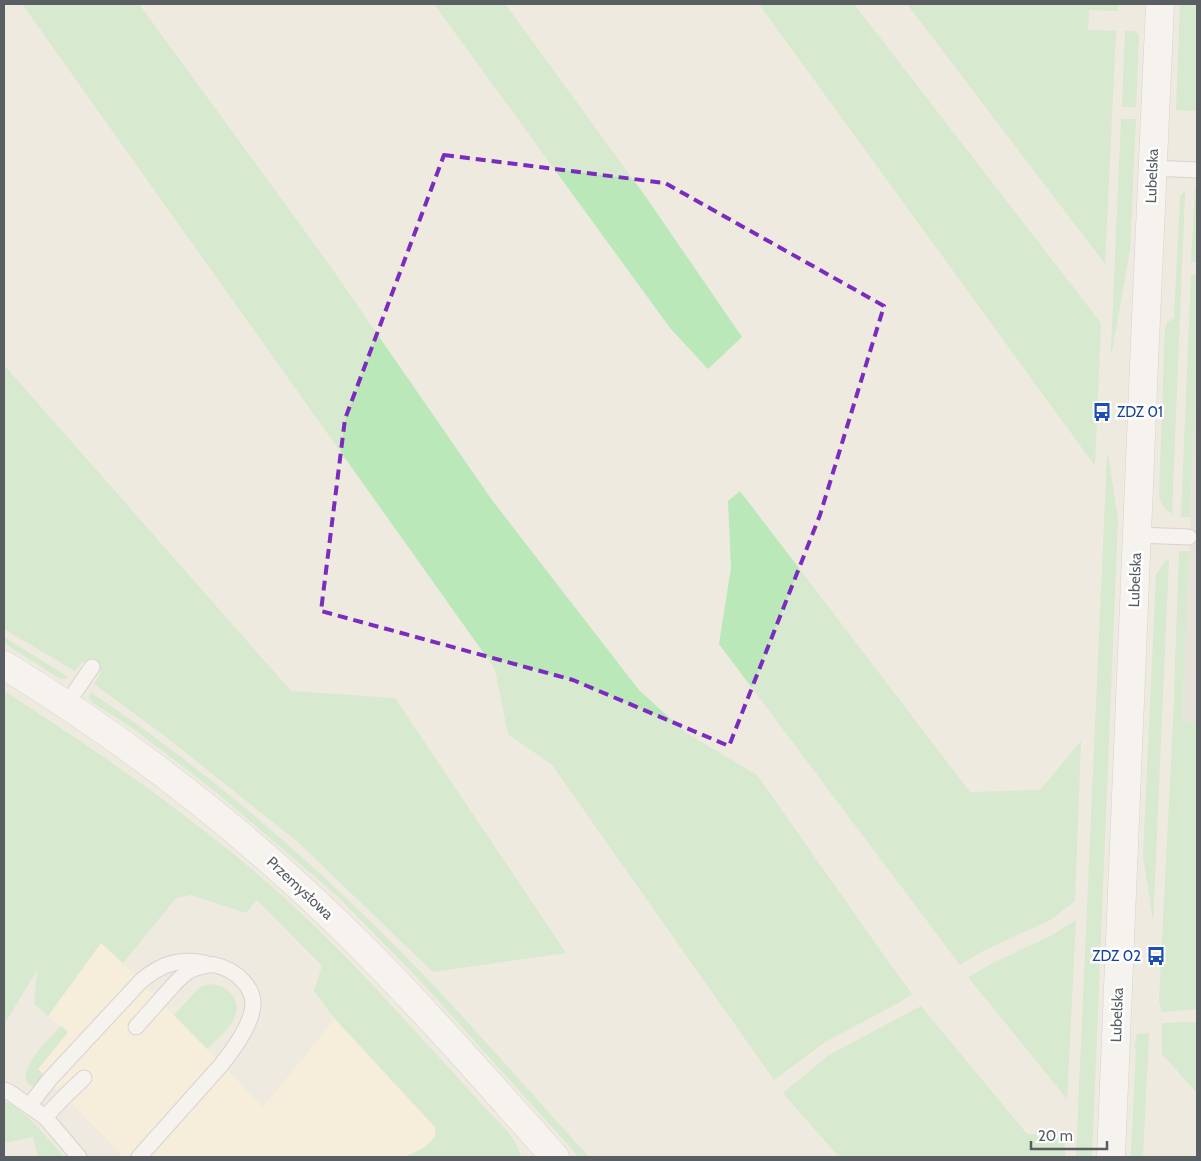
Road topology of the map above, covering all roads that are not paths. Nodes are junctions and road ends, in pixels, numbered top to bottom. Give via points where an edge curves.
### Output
1 (1160, 4) edge
2 (1152, 168) junction
3 (1197, 170) edge
4 (1137, 535) junction
5 (1189, 537) dead end
6 (4, 665) edge
7 (92, 666) dead end
8 (66, 705) junction
9 (213, 965) junction
10 (136, 1027) dead end
11 (84, 1078) dead end
12 (4, 1090) edge
13 (29, 1106) junction
14 (46, 1117) junction
15 (79, 1157) edge
16 (139, 1157) edge
17 (555, 1157) edge
18 (1111, 1157) edge

1 - 2 street, Lubelska
2 - 3 lane
2 - 4 street, Lubelska
4 - 5 lane
4 - 18 street, Lubelska
6 - 8 street, Przemysłowa
7 - 8 lane
8 - 17 street, Przemysłowa via 131,749 300,887 395,980
9 - 10 lane via 189,971 179,979
9 - 13 lane via 181,962 166,964 152,972 49,1080
9 - 16 lane via 238,976 248,986 253,997 253,1010 234,1049
11 - 14 lane
12 - 13 lane
13 - 14 lane
14 - 15 lane

